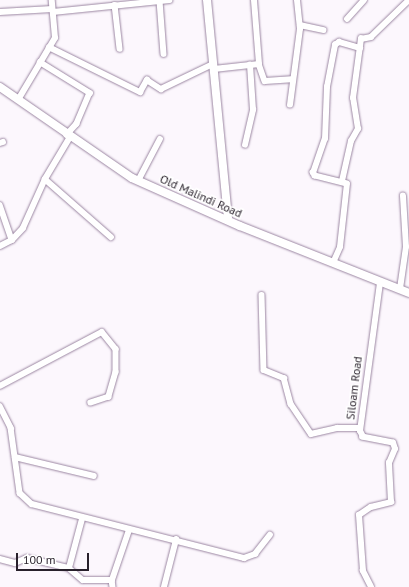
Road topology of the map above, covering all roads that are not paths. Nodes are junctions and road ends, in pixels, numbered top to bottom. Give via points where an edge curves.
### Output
1 (52, 0) edge
2 (169, 0) edge
3 (207, 0) edge
4 (254, 0) edge
5 (297, 0) edge
6 (364, 0) edge
7 (409, 0) edge
8 (161, 1) edge
9 (115, 5) junction
10 (52, 10) junction
11 (0, 12) edge
12 (347, 19) dead end
13 (300, 25) junction
14 (323, 30) dead end
15 (49, 47) junction
16 (360, 48) junction
17 (120, 49) dead end
18 (164, 54) dead end
19 (40, 62) junction
20 (259, 64) junction
21 (250, 65) junction
22 (214, 66) junction
23 (291, 79) junction
24 (0, 87) edge
25 (18, 100) junction
26 (290, 106) dead end
27 (68, 136) junction
28 (160, 139) dead end
29 (245, 145) dead end
30 (44, 179) junction
31 (138, 181) junction
32 (342, 181) junction
33 (403, 196) dead end
34 (0, 205) edge
35 (228, 220) junction
36 (111, 237) dead end
37 (12, 240) junction
38 (0, 246) edge
39 (333, 263) junction
40 (380, 282) junction
41 (400, 289) junction
42 (409, 293) edge
43 (262, 294) dead end
44 (0, 386) edge
45 (91, 403) dead end
46 (0, 406) edge
47 (360, 428) junction
48 (14, 457) junction
49 (94, 476) dead end
50 (82, 519) junction
51 (129, 530) junction
52 (270, 535) dead end
53 (176, 540) junction
54 (0, 559) edge
55 (69, 568) junction
56 (112, 580) junction
57 (113, 587) edge
58 (164, 587) edge
59 (371, 587) edge

1 - 10 street
2 - 8 street
3 - 22 main road
4 - 20 street
5 - 13 street
6 - 12 street
7 - 16 street via 371,37 362,38
8 - 9 street
8 - 18 street
9 - 10 street
9 - 17 street
10 - 11 street
10 - 15 street via 56,35
13 - 14 street
13 - 23 street
15 - 19 street
15 - 22 street via 140,92 147,80 161,89
16 - 32 street via 353,98 358,129 351,141
16 - 32 street via 339,42 335,45 327,87 325,139 313,173 314,176
19 - 25 street
19 - 27 street via 90,93 77,124
20 - 21 street
20 - 23 street via 265,81
21 - 22 street
21 - 29 street via 253,110
22 - 35 main road
23 - 26 street
24 - 25 main road, Old Malindi Road
25 - 27 main road, Old Malindi Road
27 - 30 street
27 - 31 main road, Old Malindi Road
28 - 31 street
30 - 36 street
30 - 37 street via 23,228
31 - 35 main road, Old Malindi Road
32 - 39 street via 347,187 340,247
33 - 41 street via 406,247
34 - 37 street
35 - 39 main road, Old Malindi Road
37 - 38 street
39 - 40 main road, Old Malindi Road
40 - 41 main road, Old Malindi Road
40 - 47 street, Siloam Road
41 - 42 main road, Old Malindi Road
43 - 47 street via 264,370 284,378 291,404 311,434 337,428
44 - 45 street via 102,332 116,350 117,367 109,397
46 - 48 street via 11,428
47 - 59 street, Siloam Road via 363,437 392,442 395,447 389,463 392,501 371,507 359,515 363,572
48 - 49 street
48 - 50 street via 19,488 24,499
50 - 51 street
50 - 55 street
51 - 53 street
51 - 56 street
52 - 53 street via 255,554 244,558
53 - 58 street
54 - 55 street via 15,563 28,558
55 - 56 street via 83,580
56 - 57 street

